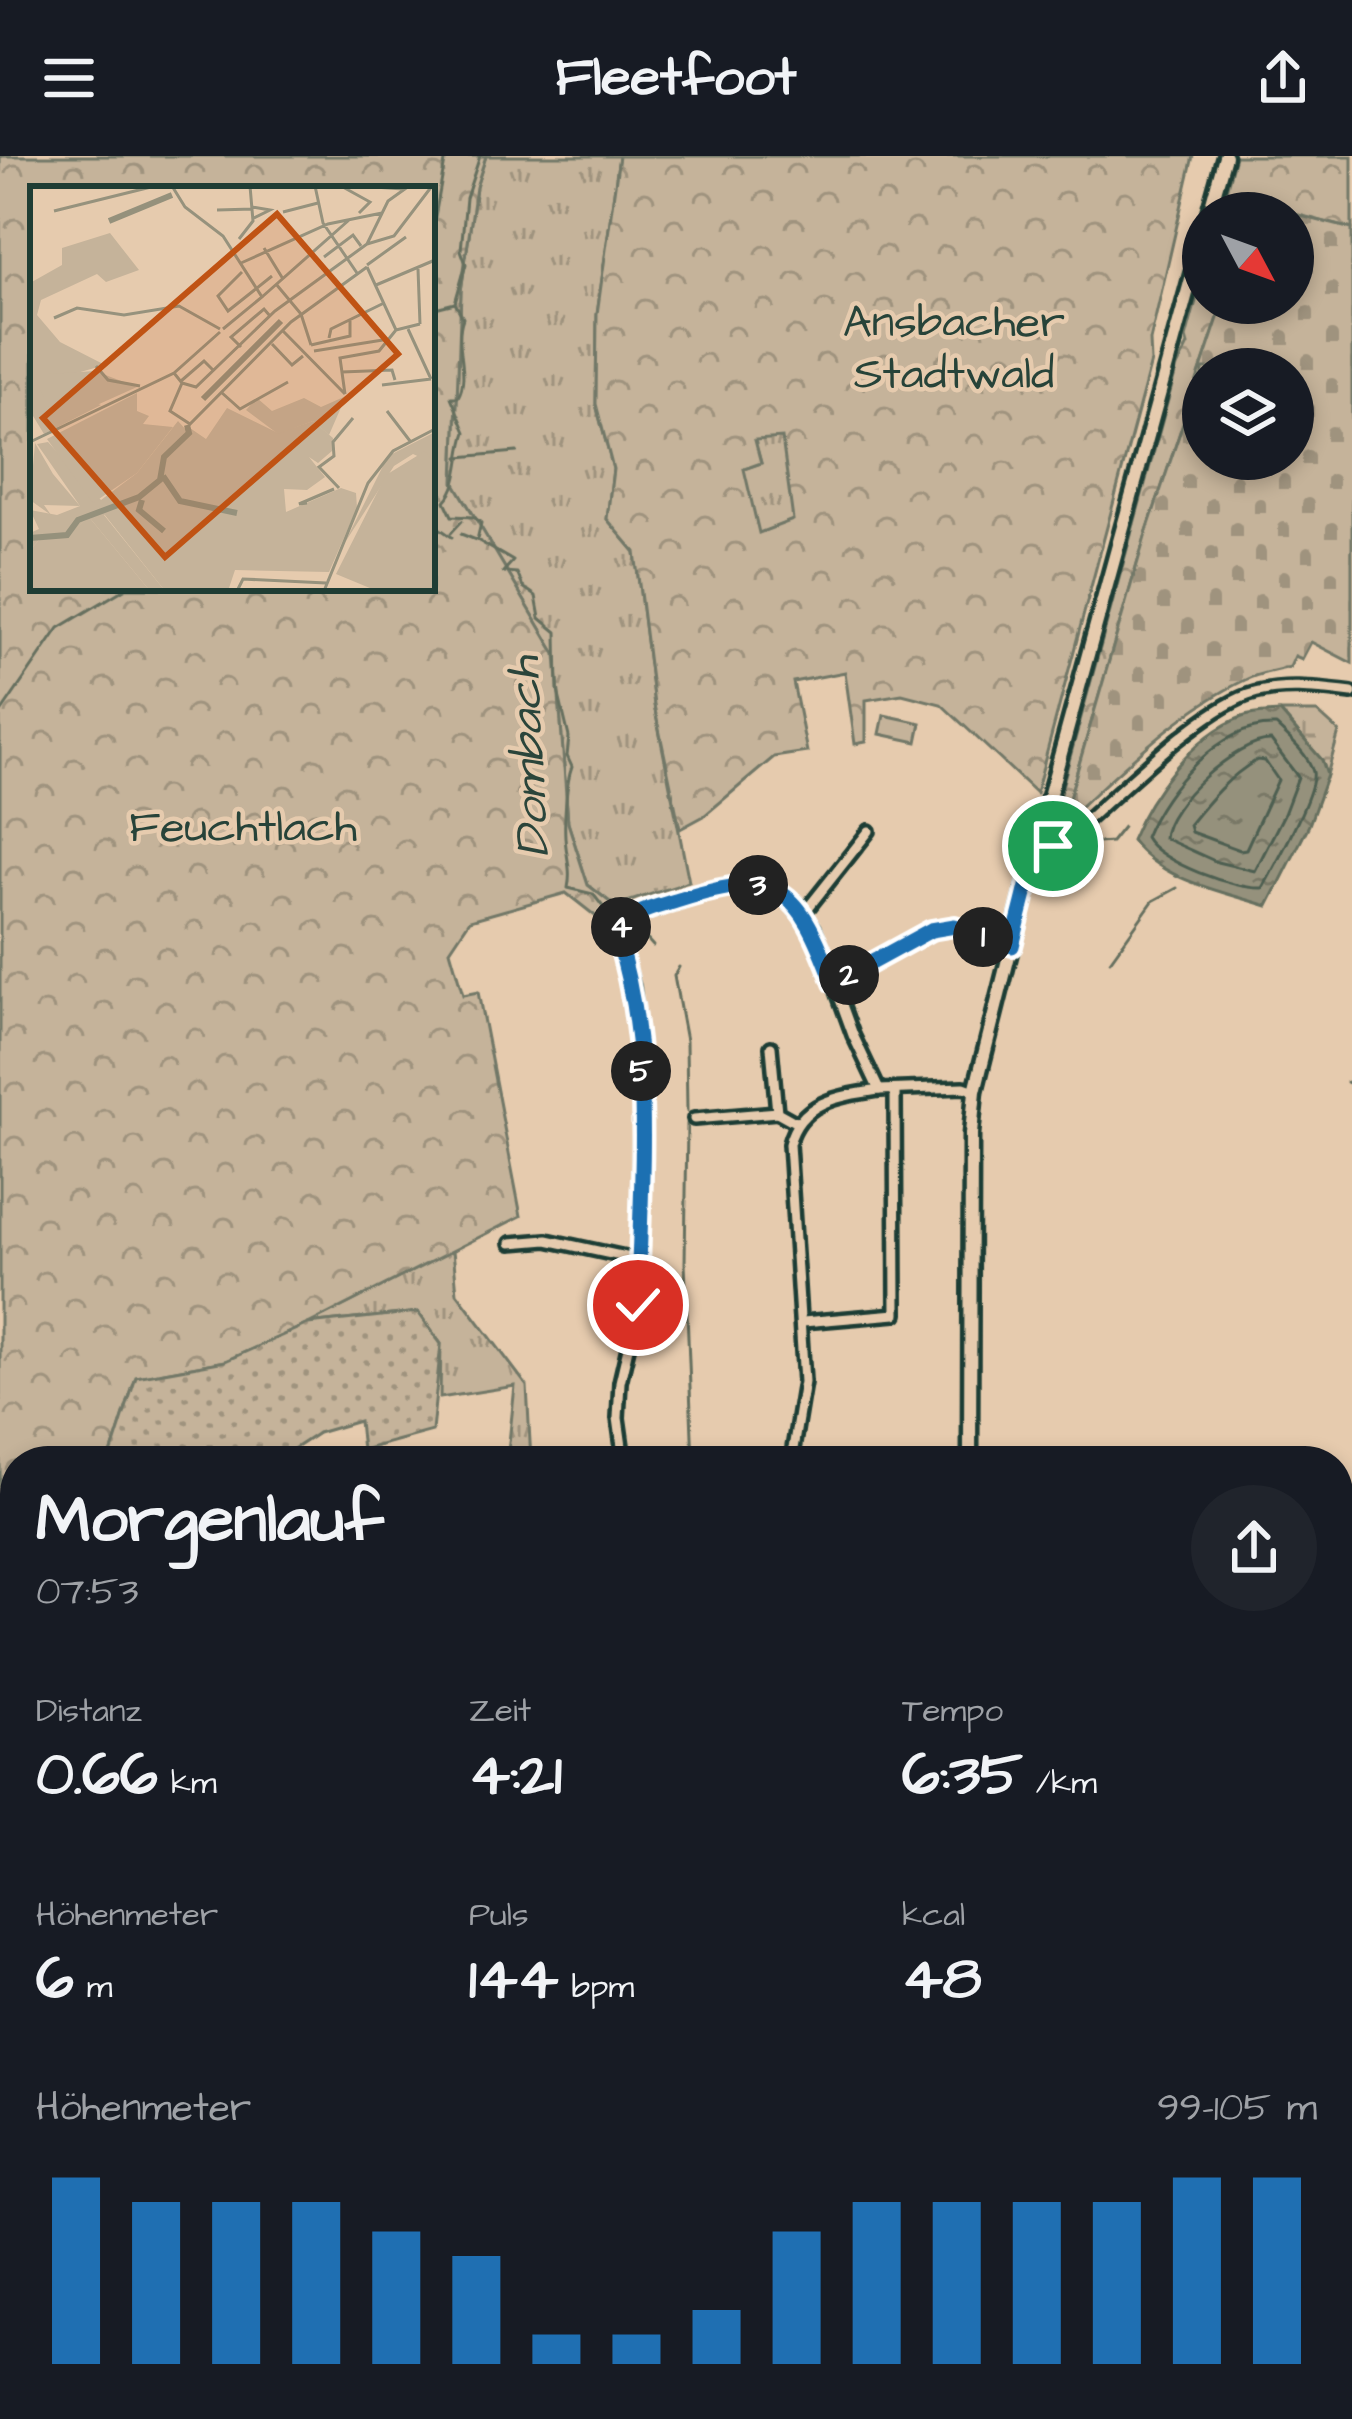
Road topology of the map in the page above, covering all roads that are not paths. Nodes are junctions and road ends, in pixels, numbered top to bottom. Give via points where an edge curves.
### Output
1 (1225, 156) edge
2 (1215, 192) edge
3 (1182, 312) edge
4 (1352, 692) edge
5 (869, 831) dead end
6 (1037, 847) junction
7 (804, 913) junction
8 (1012, 946) junction
9 (834, 983) junction
10 (771, 1047) dead end
11 (879, 1090) junction
12 (895, 1090) junction
13 (975, 1090) junction
14 (777, 1112) junction
15 (694, 1119) dead end
16 (795, 1122) junction
17 (511, 1243) dead end
18 (639, 1260) junction
19 (803, 1322) junction
20 (622, 1446) edge
21 (793, 1446) edge
22 (970, 1446) edge

1 - 2 main road
3 - 6 main road
4 - 6 street via 1251,694 1195,728 1070,835
5 - 7 street
6 - 8 main road
7 - 9 street
7 - 18 street via 778,890 748,882 629,916 616,934 633,988 641,1076
8 - 9 street via 955,926 931,930
8 - 13 main road
9 - 11 street
10 - 14 street
11 - 12 street
11 - 16 street via 832,1100
12 - 13 street
12 - 19 street via 896,1314
13 - 22 main road
14 - 15 street
14 - 16 street
16 - 19 street via 789,1164
17 - 18 street via 547,1240
18 - 20 street via 620,1382
19 - 21 street

